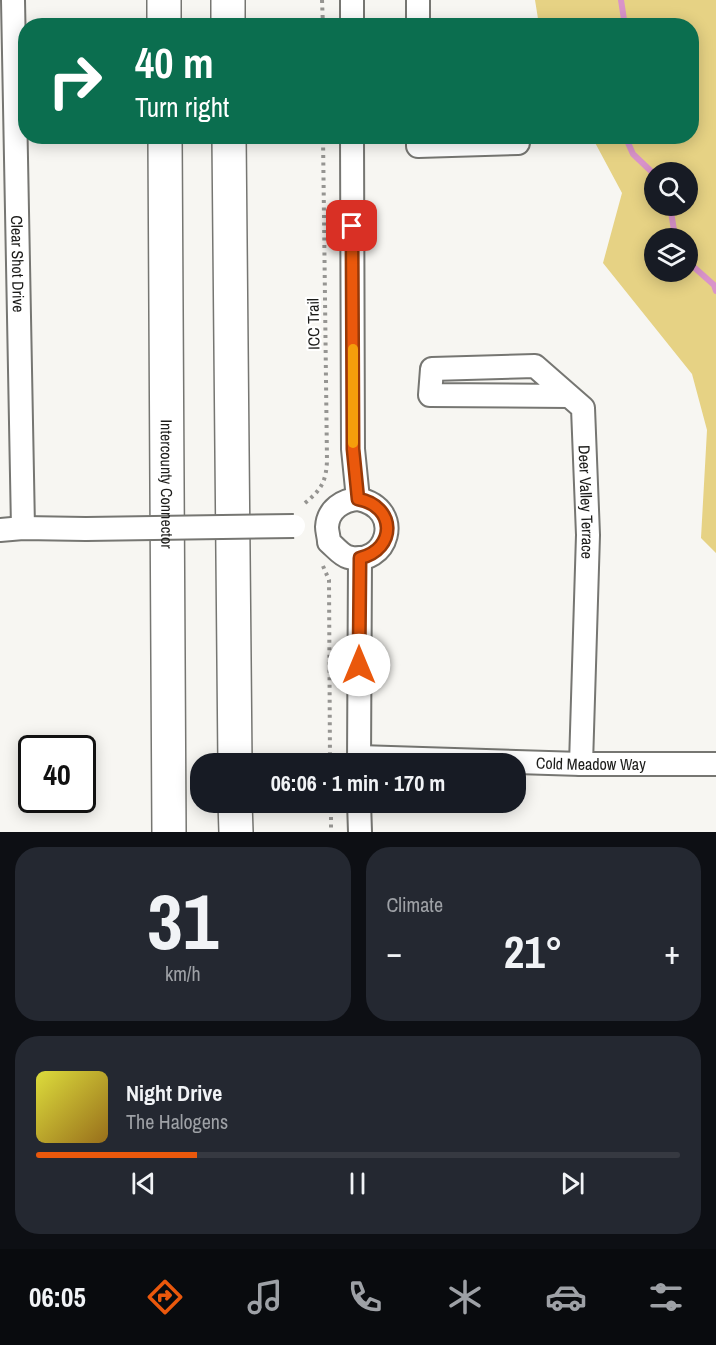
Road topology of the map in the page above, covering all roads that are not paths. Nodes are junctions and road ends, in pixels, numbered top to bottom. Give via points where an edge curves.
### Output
1 (164, 0) edge
2 (228, 0) edge
3 (352, 0) edge
4 (418, 0) edge
5 (9, 12) edge
6 (164, 18) edge
7 (228, 18) edge
8 (352, 18) edge
9 (418, 18) edge
10 (165, 144) edge
11 (229, 144) edge
12 (352, 144) edge
13 (418, 144) edge
14 (485, 144) edge
15 (432, 369) dead end
16 (10, 439) edge
17 (358, 499) junction
18 (327, 525) junction
19 (23, 528) junction
20 (0, 530) edge
21 (360, 558) junction
22 (235, 753) edge
23 (359, 753) edge
24 (526, 763) edge
25 (581, 764) junction
26 (716, 764) edge
27 (235, 813) edge
28 (359, 813) edge
29 (169, 832) edge
30 (236, 832) edge
31 (360, 832) edge

1 - 6 highway
2 - 7 highway
3 - 8 street
4 - 9 street
5 - 16 street, Clear Shot Drive
10 - 29 highway, Intercounty Connector
11 - 22 highway
12 - 17 street via 353,449
13 - 14 street
15 - 25 street, Deer Valley Terrace via 535,366 583,408 588,535
16 - 19 street, Clear Shot Drive
17 - 18 street via 340,504
17 - 21 street via 368,501 383,513 387,533 378,550
18 - 19 street, bridge
18 - 21 street via 329,542 346,556
19 - 20 street
21 - 23 street
24 - 25 street, Cold Meadow Way
25 - 26 street, Cold Meadow Way
27 - 30 highway
28 - 31 street

